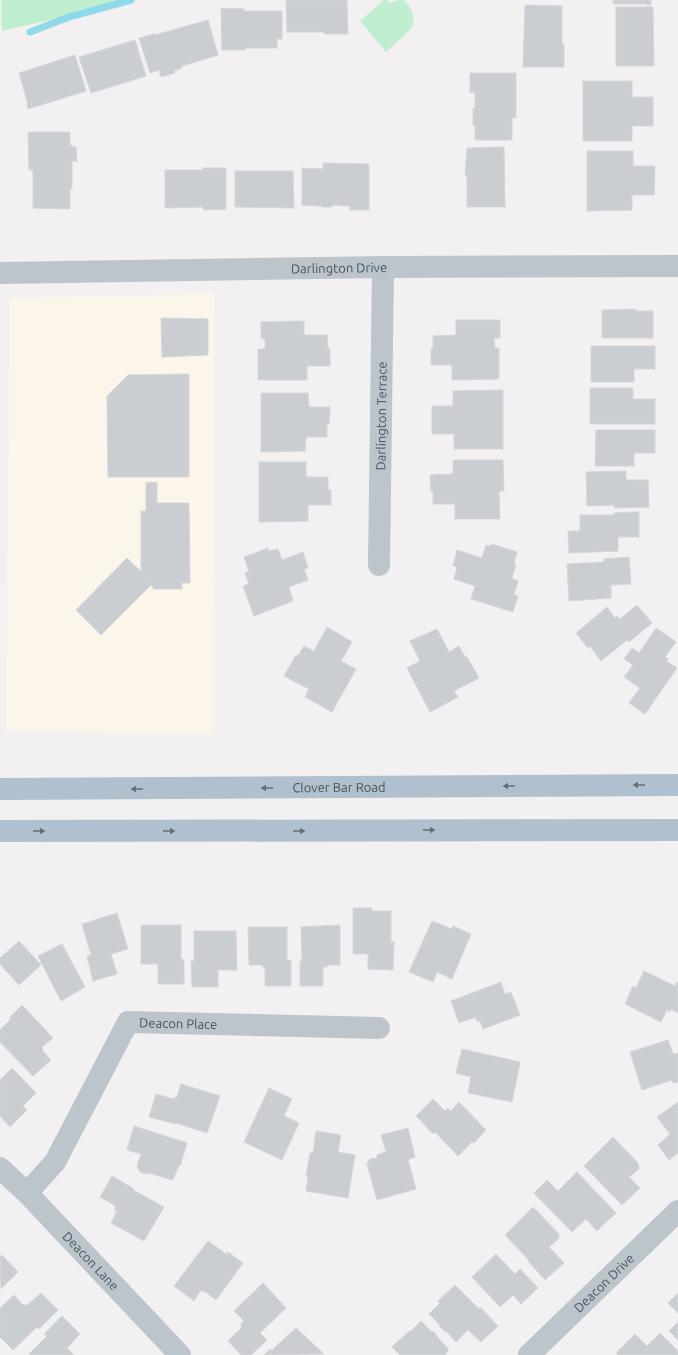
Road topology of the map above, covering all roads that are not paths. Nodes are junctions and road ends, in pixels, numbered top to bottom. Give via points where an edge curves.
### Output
1 (678, 266) edge
2 (383, 267) junction
3 (0, 273) edge
4 (379, 564) dead end
5 (678, 785) edge
6 (0, 789) edge
7 (678, 830) edge
8 (0, 831) edge
9 (379, 1028) dead end
10 (0, 1168) edge
11 (27, 1192) junction
12 (678, 1211) edge
13 (180, 1355) edge
14 (529, 1355) edge

1 - 2 street, Darlington Drive
2 - 3 street, Darlington Drive
2 - 4 street, Darlington Terrace
5 -> 6 main road, Clover Bar Road
8 -> 7 main road
9 - 11 street, Deacon Place via 128,1022 55,1162
10 - 11 street, Deacon Lane
11 - 13 street, Deacon Lane
12 - 14 street, Deacon Drive

